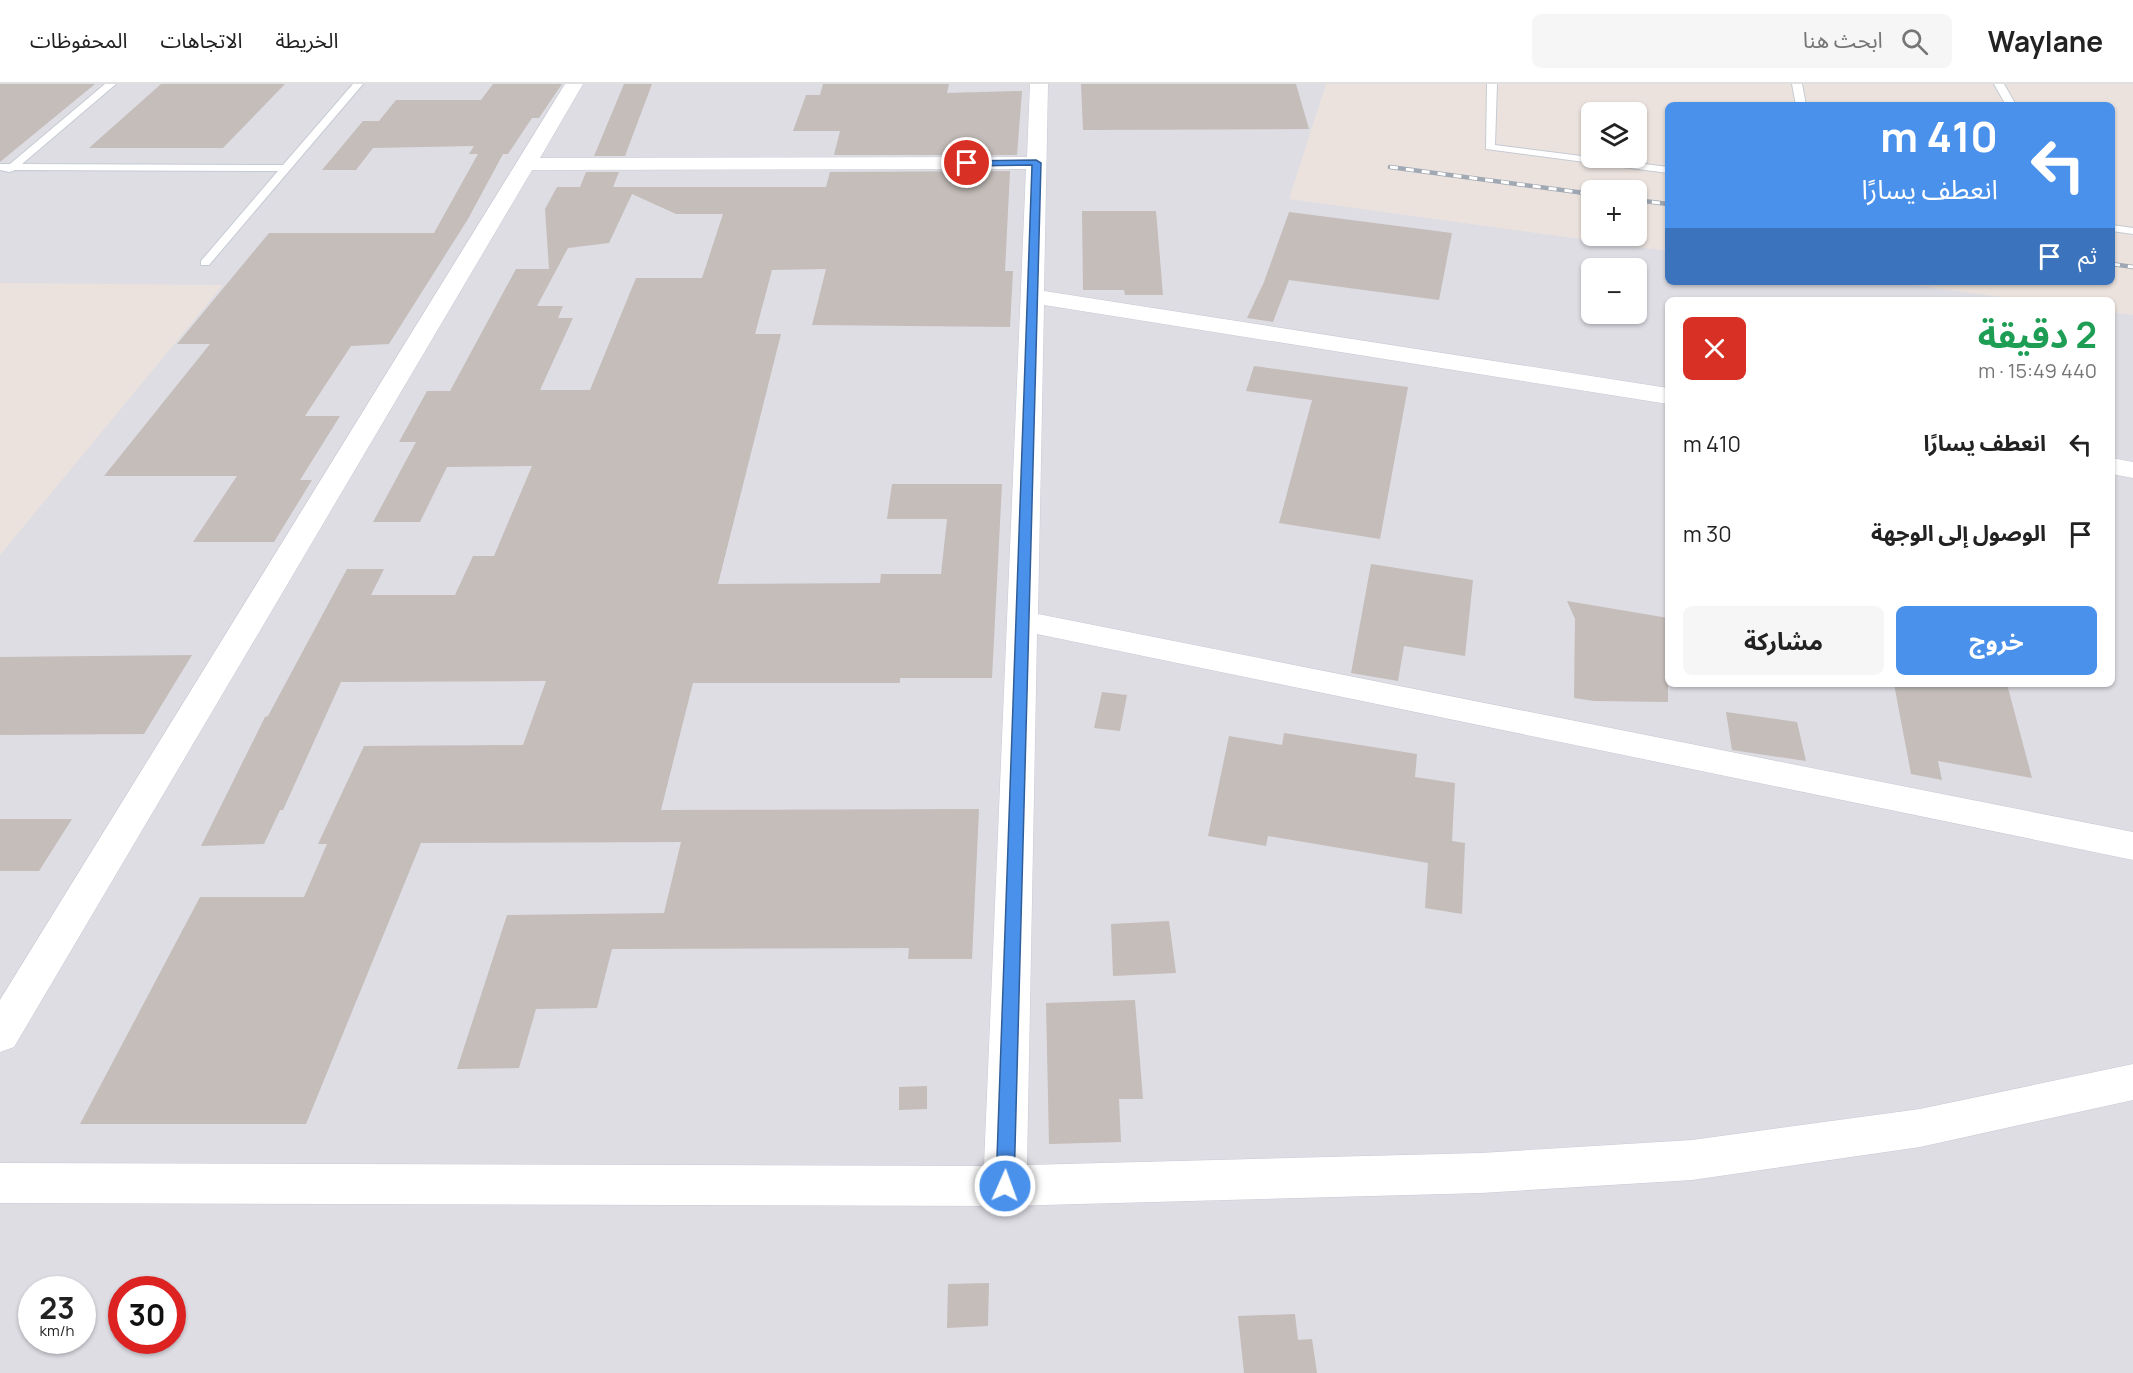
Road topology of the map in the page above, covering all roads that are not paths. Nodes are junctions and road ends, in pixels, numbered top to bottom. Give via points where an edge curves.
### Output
1 (111, 84) edge
2 (358, 84) edge
3 (574, 84) edge
4 (1039, 84) edge
5 (1492, 84) edge
6 (1797, 84) edge
7 (1999, 84) edge
8 (1800, 102) edge
9 (2009, 102) edge
10 (1036, 163) junction
11 (525, 164) junction
12 (0, 167) edge
13 (13, 167) junction
14 (286, 168) junction
15 (1665, 170) edge
16 (0, 178) edge
17 (2115, 228) edge
18 (2133, 231) edge
19 (205, 263) dead end
20 (1032, 296) junction
21 (1665, 396) edge
22 (2115, 467) edge
23 (2133, 470) edge
24 (1022, 621) junction
25 (2133, 846) edge
26 (0, 1035) edge
27 (2133, 1082) edge
28 (0, 1183) edge
29 (1005, 1186) junction

1 - 13 lane
2 - 14 lane
3 - 11 street
4 - 10 street
5 - 15 lane via 1490,147
6 - 8 lane
7 - 9 lane
10 - 11 street
10 - 20 street
11 - 26 street
12 - 13 lane
13 - 14 lane
13 - 16 lane
14 - 19 lane
17 - 18 lane
20 - 21 street
20 - 24 street
22 - 23 street
24 - 25 street
24 - 29 street
27 - 29 street via 1920,1128 1692,1160 1481,1173
28 - 29 street

